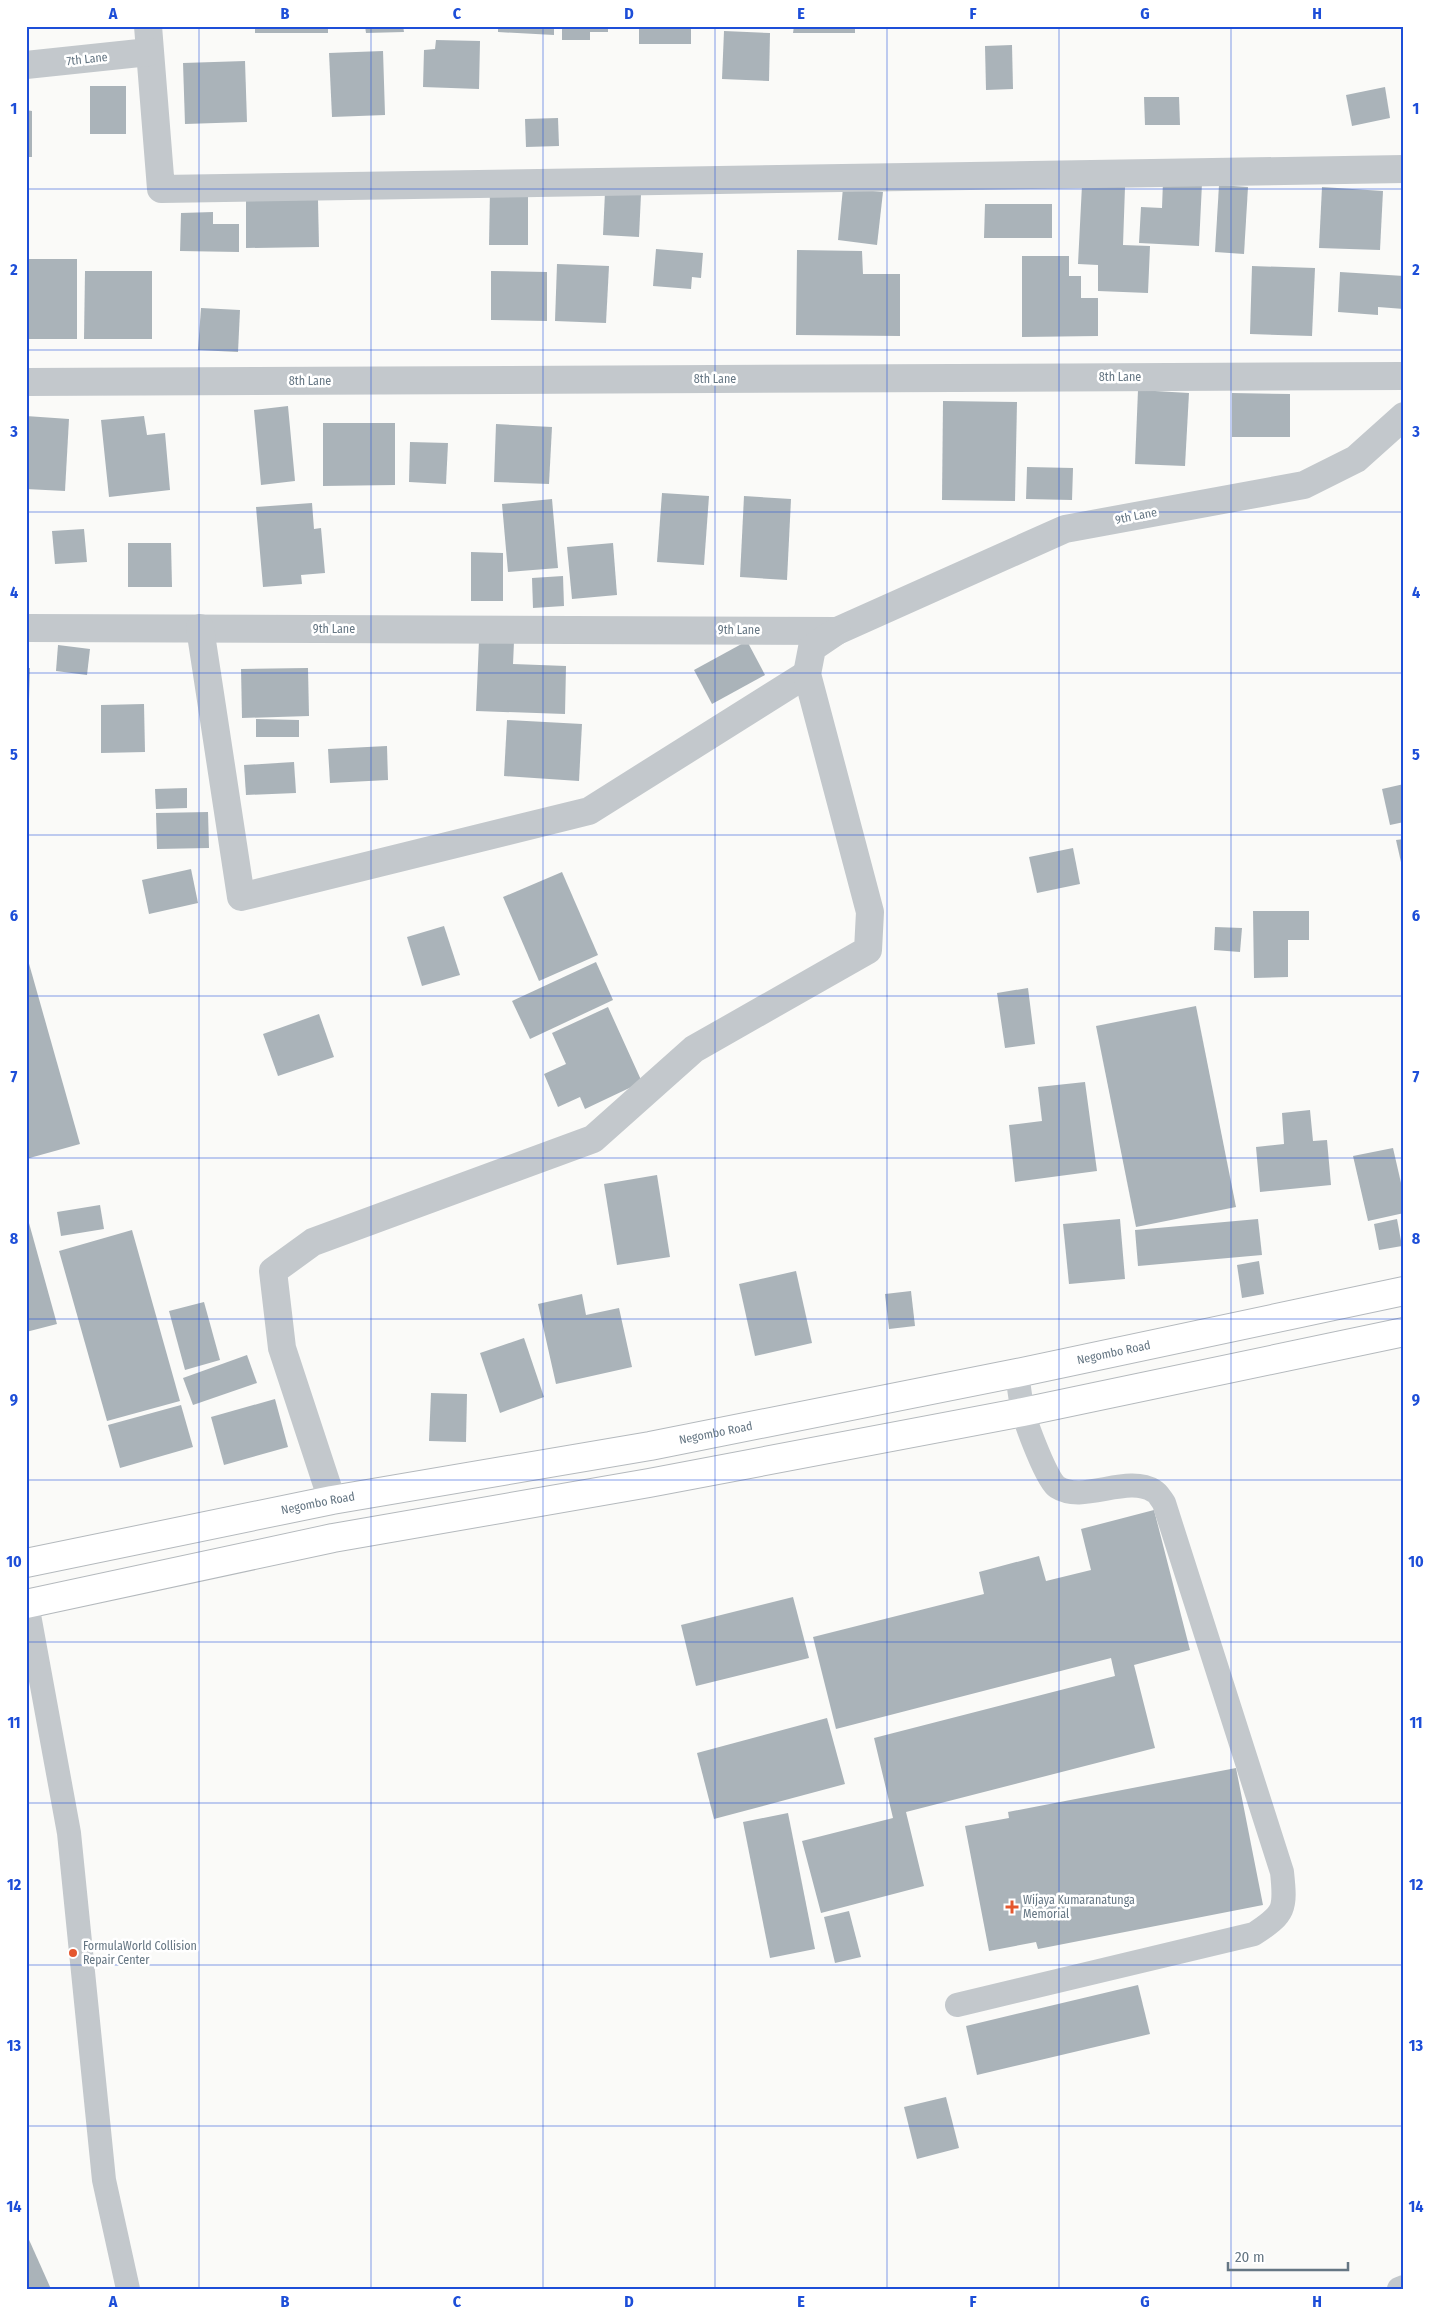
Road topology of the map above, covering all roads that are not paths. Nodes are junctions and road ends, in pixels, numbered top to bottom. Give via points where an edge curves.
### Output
1 (148, 39) edge
2 (26, 65) edge
3 (1404, 169) edge
4 (1404, 376) edge
5 (26, 382) edge
6 (1404, 416) edge
7 (26, 628) edge
8 (200, 628) junction
9 (837, 631) junction
10 (807, 674) junction
11 (1404, 1291) edge
12 (1404, 1332) edge
13 (1017, 1373) junction
14 (1023, 1412) junction
15 (332, 1500) junction
16 (26, 1563) edge
17 (27, 1604) edge
18 (957, 2005) dead end
19 (1404, 2287) edge
20 (128, 2289) edge
21 (1399, 2289) edge

1 - 2 street, 7th Lane
1 - 3 street via 161,189
4 - 5 street, 8th Lane
6 - 9 street, 9th Lane via 1356,459 1304,484 1065,529
7 - 8 street, 9th Lane
8 - 9 street, 9th Lane
8 - 10 street via 241,897 589,811
9 - 10 street via 812,648
10 - 15 street via 870,912 868,950 694,1049 593,1140 313,1242 274,1271 282,1348
11 - 13 highway, Negombo Road
12 - 14 highway
13 - 14 lane
13 - 15 highway, Negombo Road via 650,1446
14 - 17 highway via 649,1483 333,1538
14 - 18 lane via 1055,1486 1077,1492 1143,1487 1155,1492 1164,1502 1282,1872 1283,1907 1275,1920 1254,1934
15 - 16 highway, Negombo Road
17 - 20 lane via 69,1833 104,2180
19 - 21 lane

